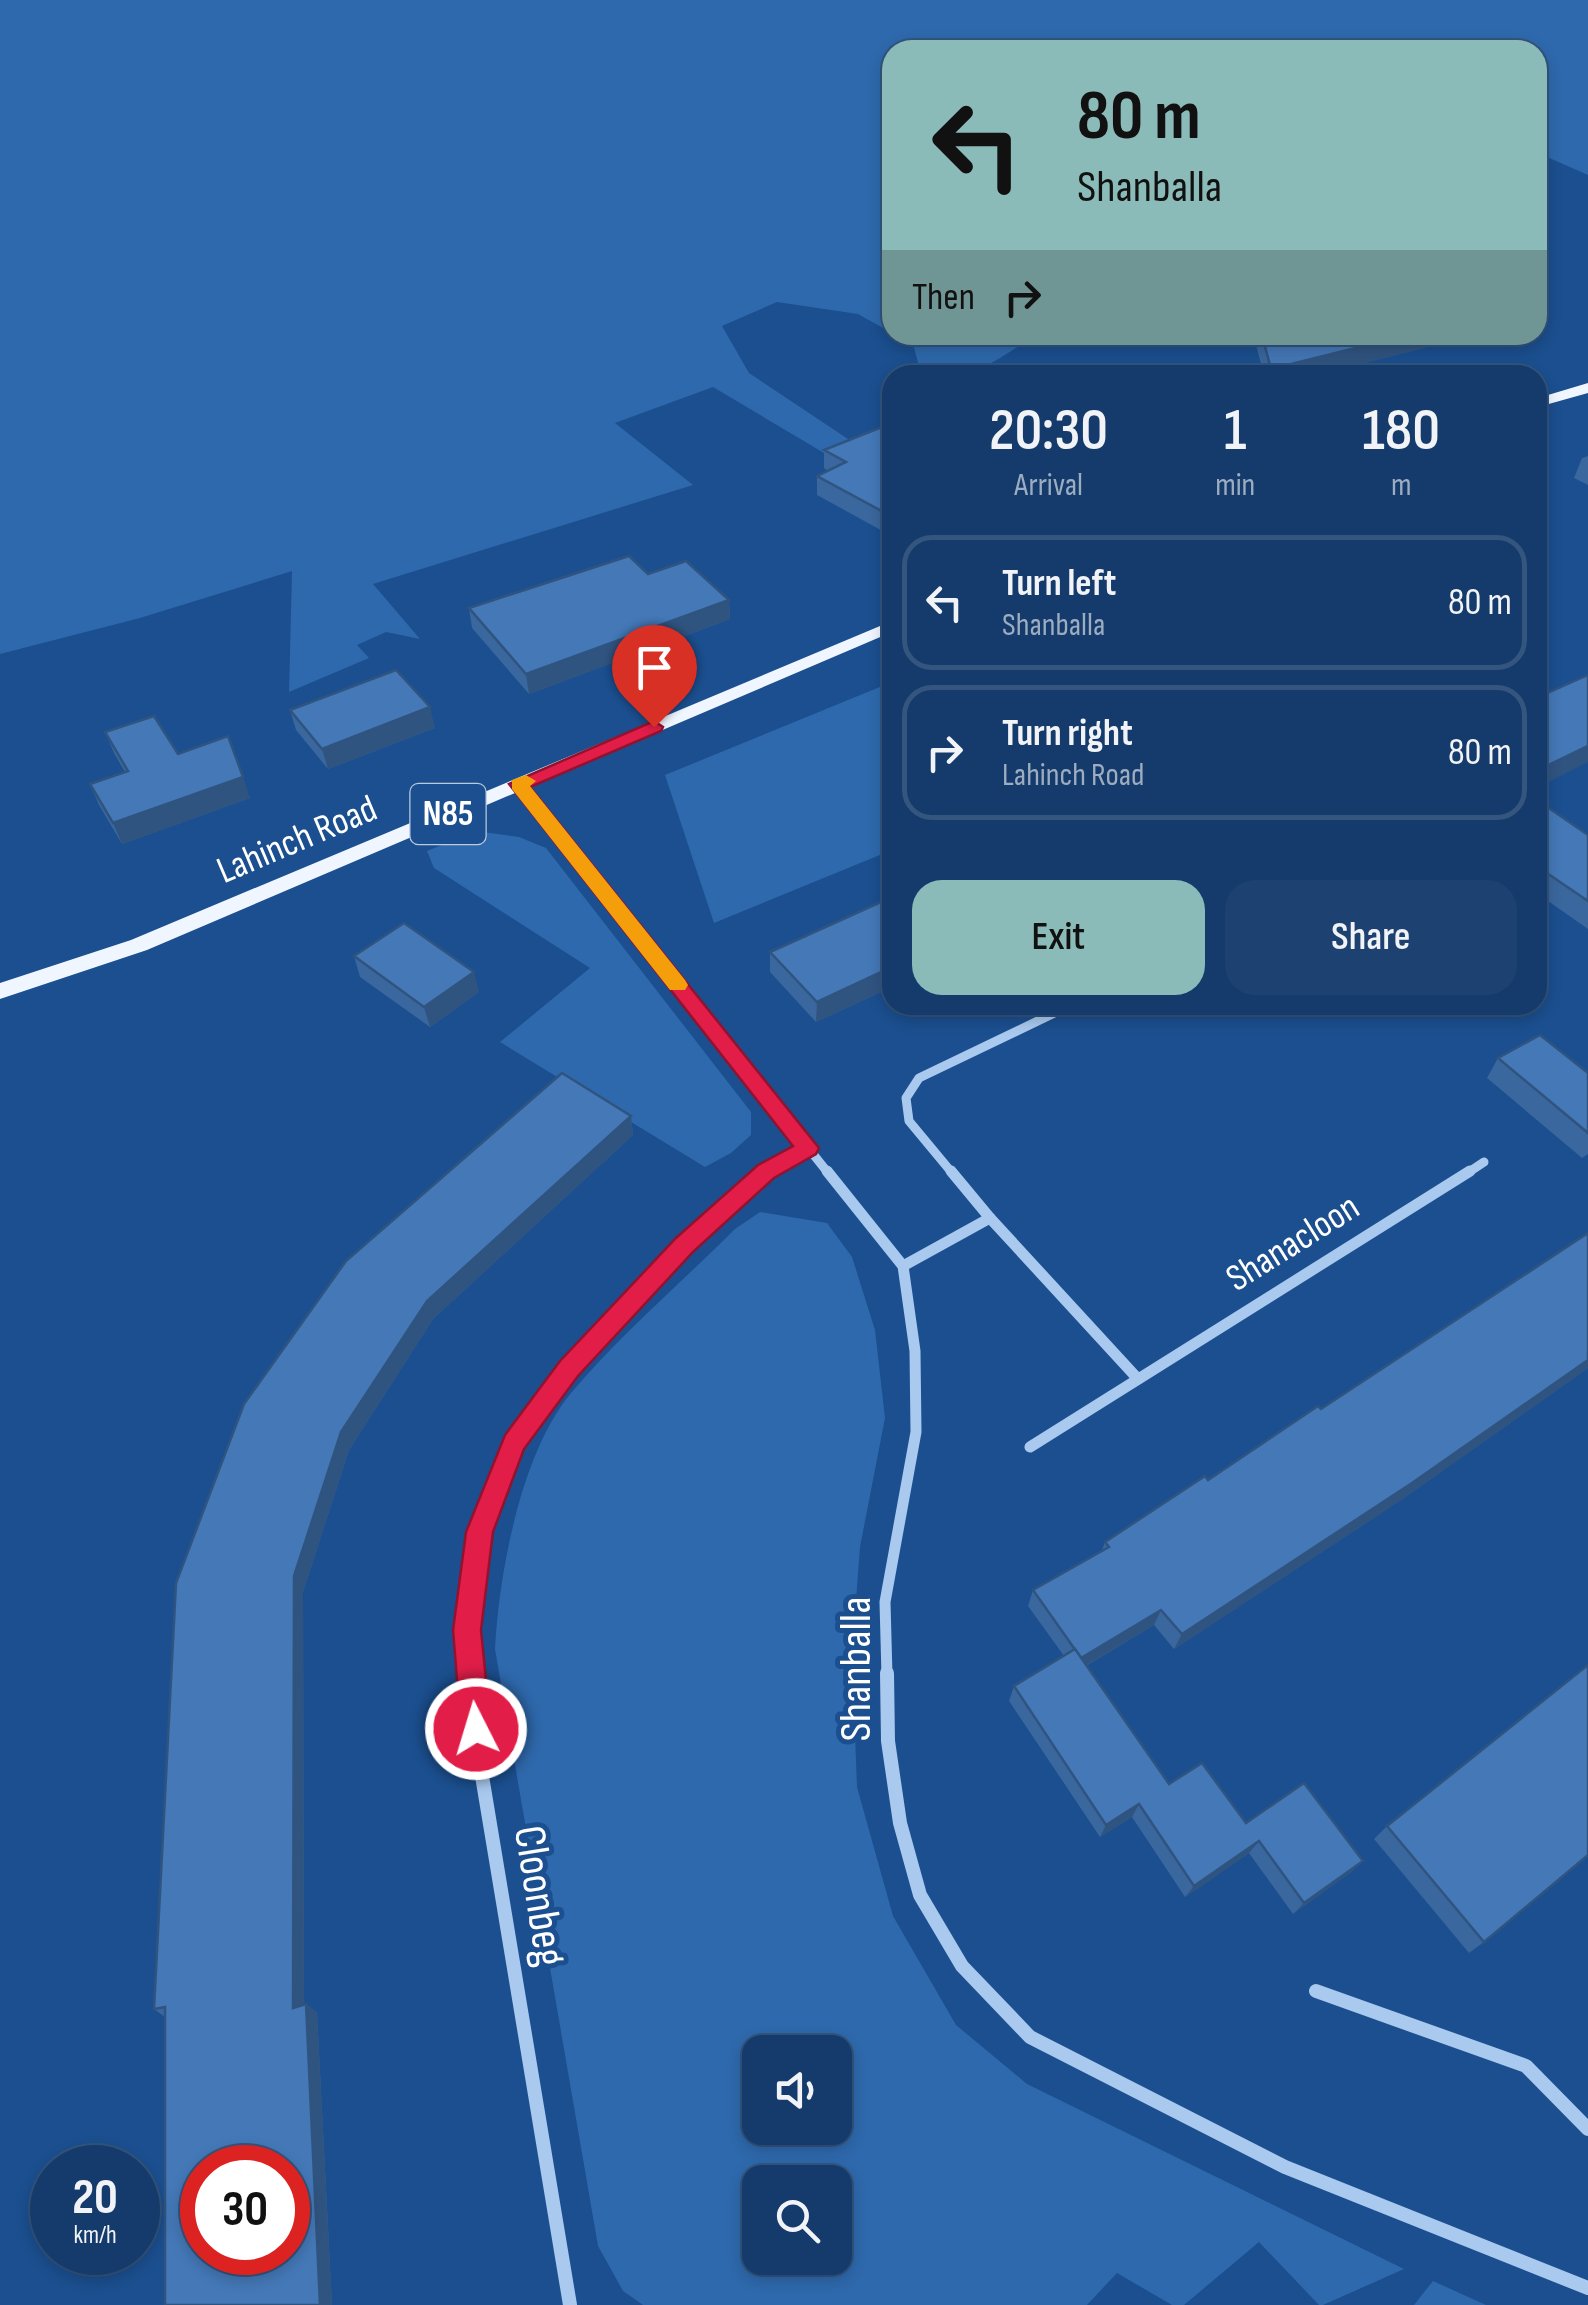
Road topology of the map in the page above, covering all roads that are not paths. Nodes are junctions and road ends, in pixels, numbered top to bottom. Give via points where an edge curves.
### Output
1 (1588, 388) edge
2 (1547, 400) edge
3 (882, 630) edge
4 (518, 784) junction
5 (0, 992) edge
6 (1050, 1015) edge
7 (808, 1148) junction
8 (1484, 1162) dead end
9 (990, 1218) junction
10 (903, 1266) junction
11 (1138, 1379) junction
12 (1030, 1447) dead end
13 (1316, 1992) dead end
14 (1588, 2129) edge
15 (1588, 2288) edge
16 (570, 2305) edge

1 - 2 main road
3 - 4 main road, Lahinch Road / N85
4 - 5 main road, Lahinch Road / N85 via 139,945
4 - 7 street
6 - 9 street via 919,1078 906,1098 909,1121
7 - 10 street
7 - 16 street, Cloonbeg via 766,1172 684,1245 569,1369 514,1443 480,1532 467,1630 476,1729
8 - 11 street, Shanacloon
9 - 10 street
9 - 11 street
10 - 15 street, Shanballa via 915,1351 916,1432 885,1602 888,1741 920,1895 962,1966 1030,2037 1285,2167
11 - 12 street, Shanacloon
13 - 14 street via 1526,2066

